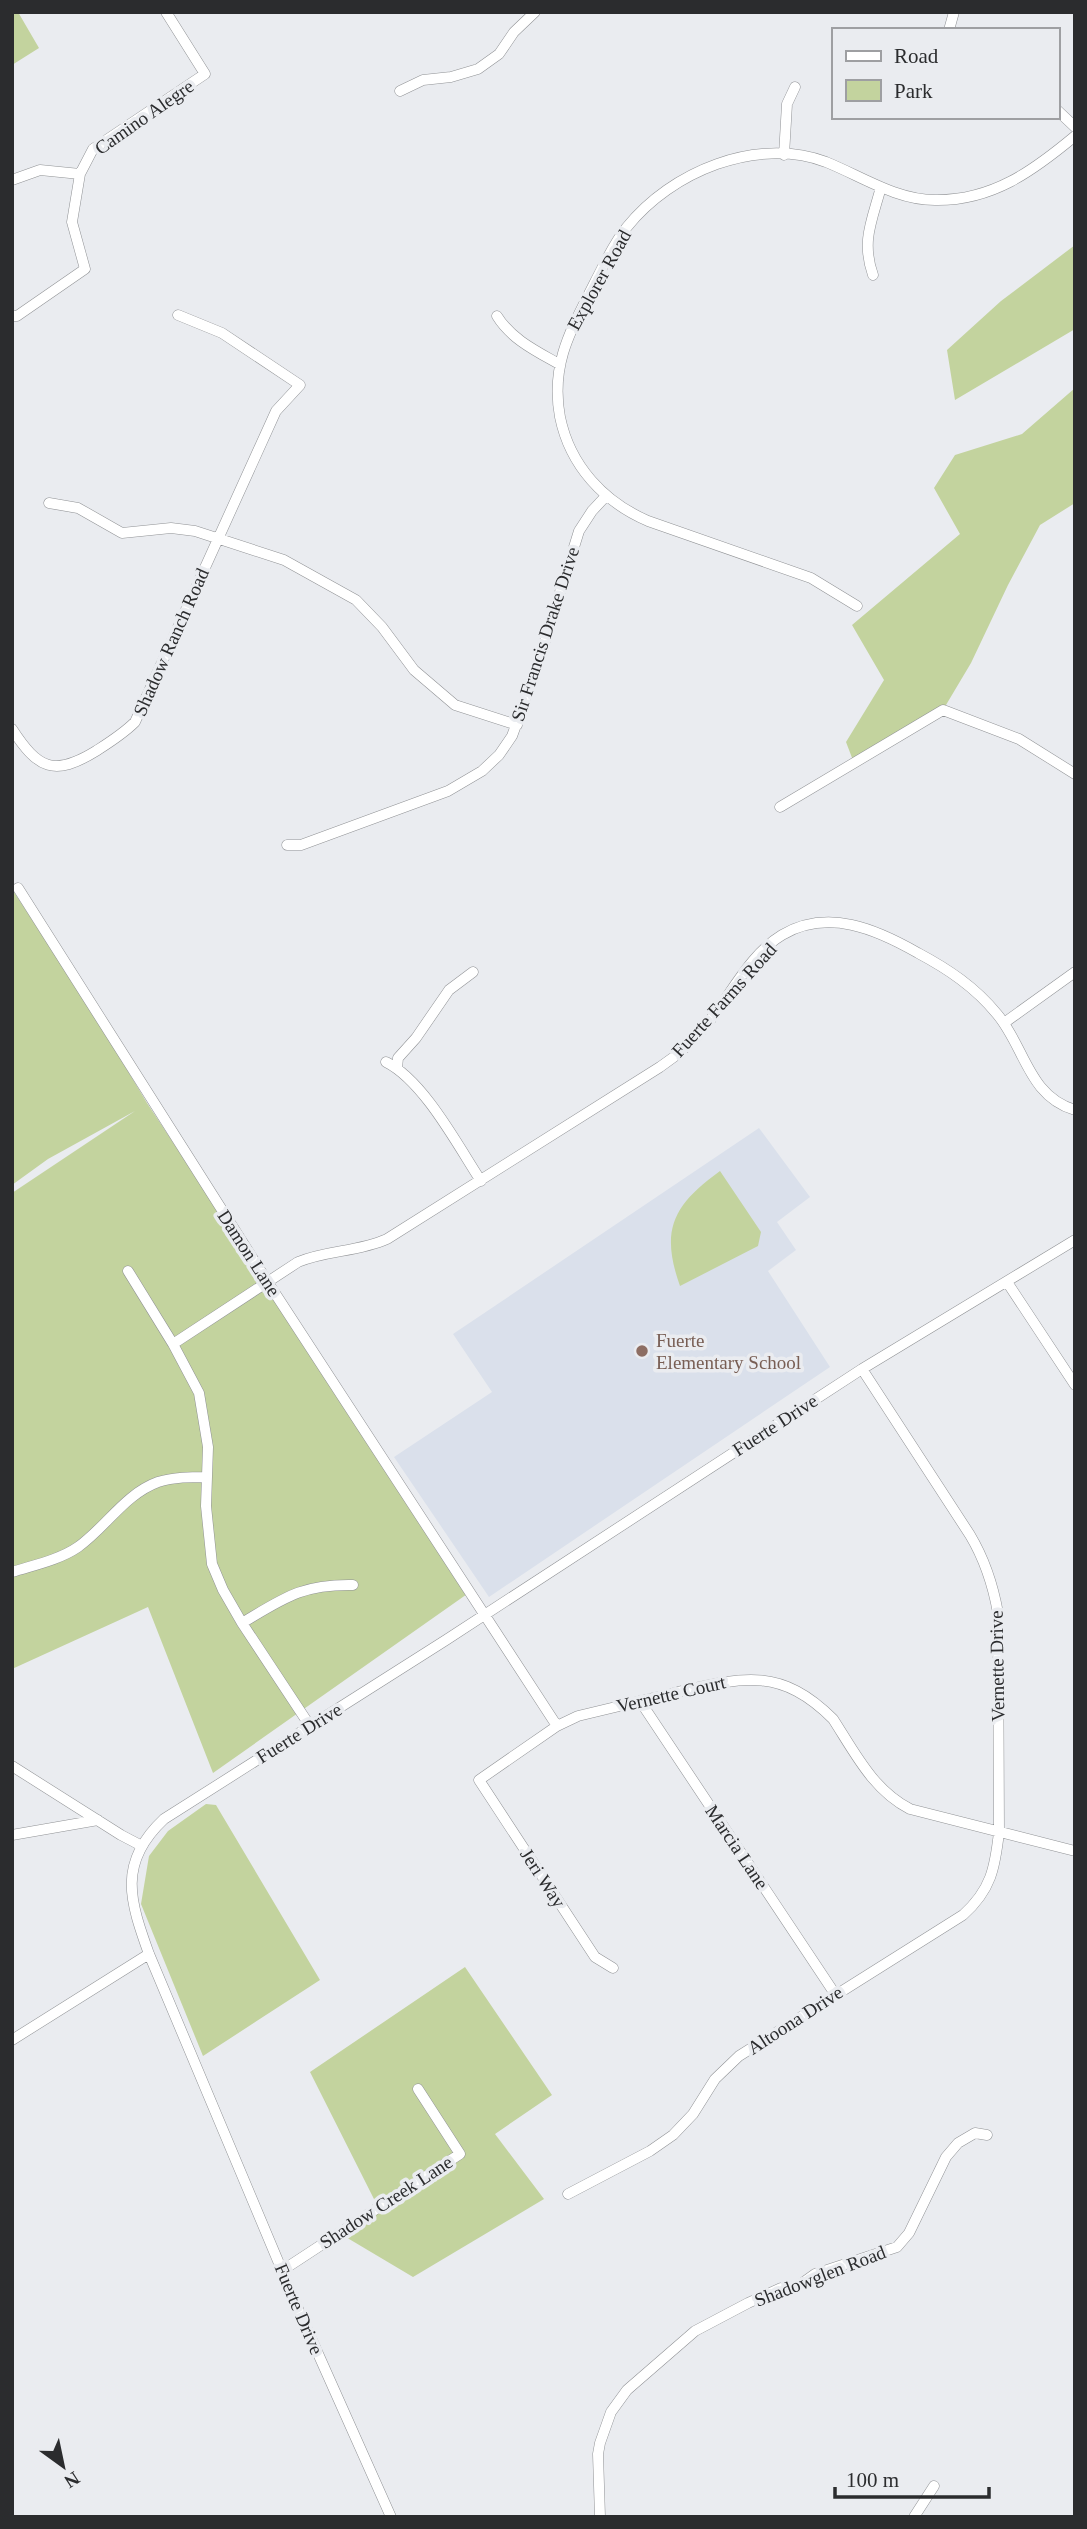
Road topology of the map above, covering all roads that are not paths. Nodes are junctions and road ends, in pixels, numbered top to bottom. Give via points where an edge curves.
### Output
1 (181, 12) edge
2 (535, 12) edge
3 (168, 16) edge
4 (795, 87) dead end
5 (400, 91) dead end
6 (1059, 112) edge
7 (1075, 127) edge
8 (1075, 136) edge
9 (784, 155) junction
10 (80, 174) junction
11 (12, 180) edge
12 (881, 187) junction
13 (873, 275) dead end
14 (178, 315) dead end
15 (12, 316) edge
16 (497, 316) dead end
17 (559, 364) junction
18 (606, 496) junction
19 (49, 503) dead end
20 (218, 537) junction
21 (857, 606) dead end
22 (517, 725) junction
23 (12, 729) edge
24 (1075, 774) edge
25 (780, 807) dead end
26 (287, 845) dead end
27 (18, 888) dead end
28 (473, 972) dead end
29 (1075, 972) edge
30 (1004, 1023) junction
31 (386, 1062) dead end
32 (397, 1068) junction
33 (1075, 1111) edge
34 (481, 1181) junction
35 (1075, 1240) edge
36 (128, 1272) dead end
37 (267, 1281) junction
38 (1007, 1282) junction
39 (173, 1344) junction
40 (862, 1369) junction
41 (1075, 1385) edge
42 (207, 1476) junction
43 (12, 1572) edge
44 (352, 1585) dead end
45 (484, 1615) junction
46 (242, 1623) junction
47 (640, 1701) junction
48 (310, 1726) junction
49 (557, 1726) junction
50 (12, 1766) edge
51 (480, 1780) joint
52 (98, 1820) junction
53 (999, 1832) junction
54 (12, 1835) edge
55 (142, 1846) junction
56 (1075, 1851) edge
57 (149, 1954) junction
58 (613, 1969) dead end
59 (835, 1994) junction
60 (12, 2040) edge
61 (418, 2089) dead end
62 (987, 2135) dead end
63 (568, 2193) dead end
64 (283, 2270) junction
65 (934, 2486) dead end
66 (391, 2517) edge
67 (600, 2517) edge
68 (914, 2517) edge

1 - 3 street
2 - 5 street via 499,54 478,69 423,80
3 - 10 street, Camino Alegre via 205,74 93,149
4 - 9 street via 787,104
6 - 7 street
8 - 12 street, Explorer Road via 1024,176 981,195 918,200
9 - 12 street, Explorer Road via 824,162
9 - 17 street, Explorer Road via 710,167 647,206 608,256 565,342
10 - 11 street via 40,170
10 - 15 street, Camino Alegre via 72,222 85,269
12 - 13 street via 866,244
14 - 20 street, Shadow Ranch Road via 222,333 300,385 276,411
16 - 17 street via 514,337
17 - 18 street, Explorer Road via 559,410 568,444
18 - 21 street, Explorer Road via 649,521 811,578
18 - 22 street, Sir Francis Drake Drive via 579,531
19 - 20 street via 78,508 122,533 171,528
20 - 22 street via 284,560 356,600 434,690 455,705
20 - 23 street, Shadow Ranch Road via 147,699 123,734 64,767 34,758
22 - 26 street, Sir Francis Drake Drive via 491,764 472,778 302,845
24 - 25 street via 1020,739 943,710
27 - 37 street, Damon Lane
28 - 32 street via 449,990 398,1058
29 - 30 street
30 - 33 street, Fuerte Farms Road via 1037,1084 1058,1104
30 - 34 street, Fuerte Farms Road via 951,972 892,939 843,923 800,927 773,942 753,962 708,1024 671,1059
31 - 32 street
32 - 34 street via 433,1107
34 - 37 street, Fuerte Farms Road via 387,1239 309,1258
35 - 38 street, Fuerte Drive
36 - 39 street
37 - 39 street, Fuerte Farms Road
37 - 45 street, Damon Lane
38 - 40 street, Fuerte Drive
38 - 41 street
39 - 42 street via 199,1393 208,1447
40 - 45 street, Fuerte Drive
40 - 53 street, Vernette Drive via 970,1535 992,1586 998,1613
42 - 43 street via 158,1482 130,1499 78,1547
42 - 46 street via 212,1564
44 - 46 street via 292,1593
45 - 48 street, Fuerte Drive
45 - 49 street
46 - 48 street
47 - 49 street, Vernette Court via 578,1716
47 - 53 street, Vernette Court via 735,1679 780,1685 814,1702 833,1719 869,1775 892,1799 910,1809
47 - 59 street, Marcia Lane
48 - 55 street, Fuerte Drive via 164,1819
49 - 51 street, Vernette Court
50 - 52 street
51 - 58 street, Jeri Way via 595,1957
52 - 54 street
52 - 55 street
53 - 56 street, Vernette Court
53 - 59 street, Altoona Drive via 995,1868 971,1908
55 - 57 street, Fuerte Drive via 132,1878 132,1901
57 - 60 street
57 - 64 street, Fuerte Drive
59 - 63 street, Altoona Drive via 732,2062 692,2114 662,2143
61 - 64 street, Shadow Creek Lane via 460,2154
62 - 67 street, Shadowglen Road via 975,2133 946,2157 909,2233 897,2247 815,2274 794,2289 781,2288 695,2331 627,2390 611,2412 600,2443
64 - 66 street, Fuerte Drive
65 - 68 street

